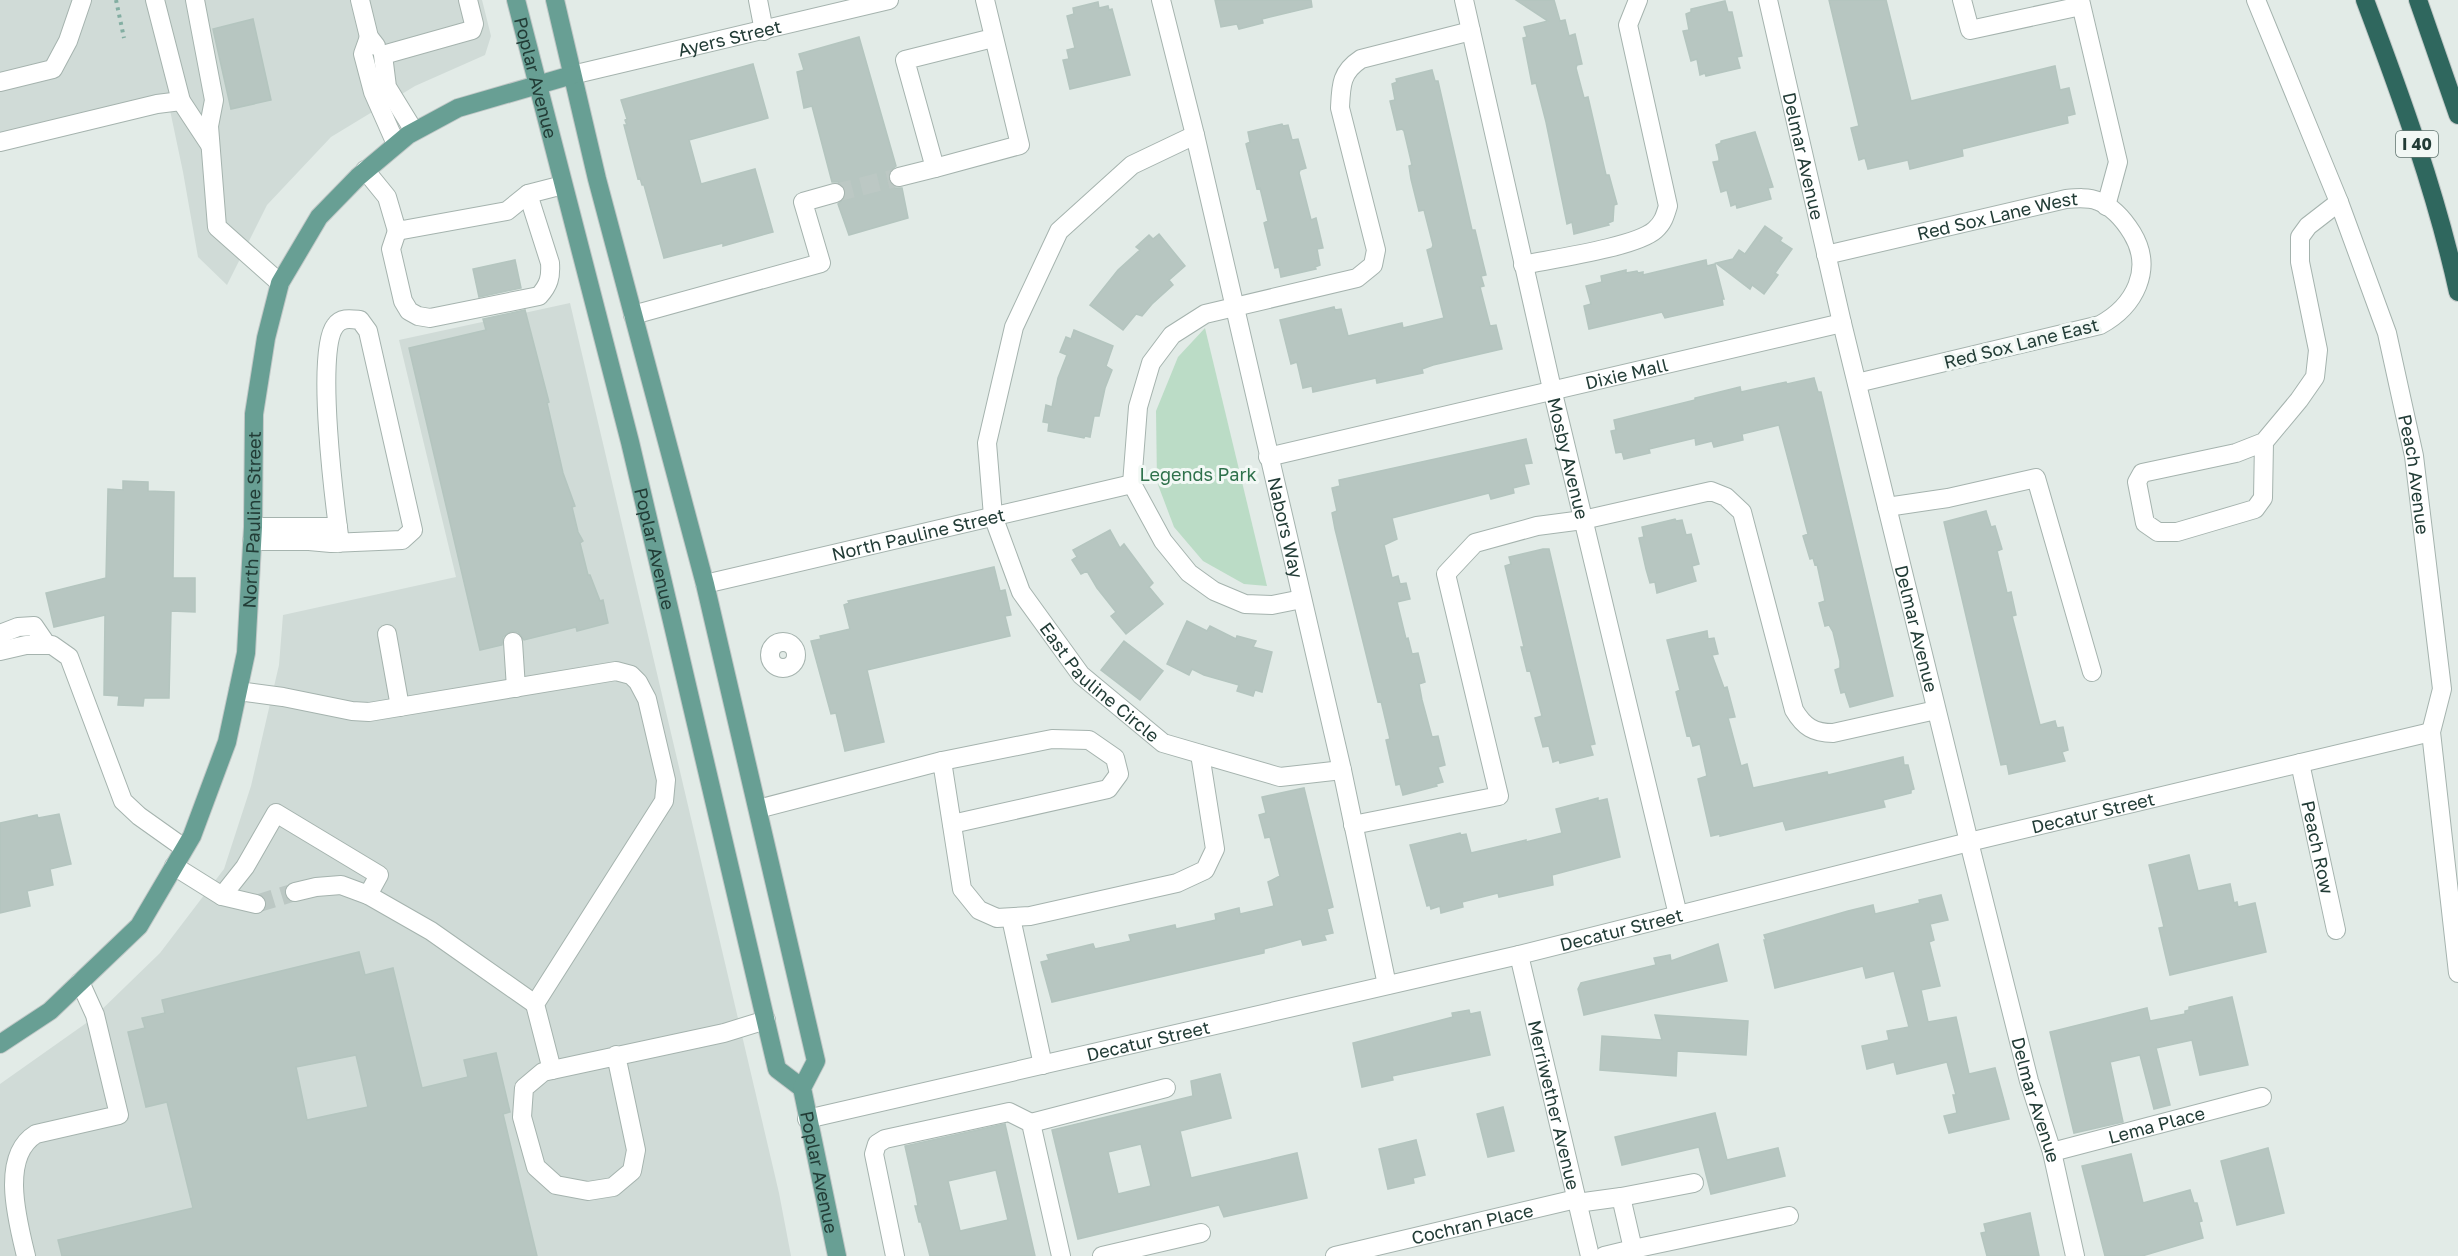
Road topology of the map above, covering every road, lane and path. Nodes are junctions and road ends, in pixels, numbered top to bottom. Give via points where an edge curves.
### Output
1 (82, 0) edge
2 (116, 0) edge
3 (155, 0) edge
4 (195, 0) edge
5 (360, 0) edge
6 (468, 0) edge
7 (516, 0) edge
8 (555, 0) edge
9 (758, 0) edge
10 (889, 0) edge
11 (985, 0) edge
12 (1161, 0) edge
13 (1464, 0) edge
14 (1638, 0) edge
15 (1768, 0) edge
16 (1962, 0) edge
17 (2256, 0) edge
18 (2365, 0) edge
19 (2418, 0) edge
20 (2080, 3) edge
21 (764, 30) junction
22 (1471, 31) junction
23 (369, 37) junction
24 (124, 38) dead end
25 (993, 38) junction
26 (383, 55) junction
27 (572, 75) junction
28 (0, 82) edge
29 (537, 85) junction
30 (181, 101) junction
31 (2458, 115) edge
32 (414, 131) junction
33 (1195, 135) junction
34 (0, 142) edge
35 (396, 144) junction
36 (211, 146) junction
37 (935, 168) junction
38 (365, 170) junction
39 (899, 177) tunnel mouth
40 (563, 185) junction
41 (835, 193) tunnel mouth
42 (528, 194) junction
43 (2339, 202) junction
44 (2106, 206) junction
45 (397, 231) junction
46 (1826, 255) junction
47 (2141, 255) joint
48 (1524, 265) junction
49 (280, 283) junction
50 (2458, 292) edge
51 (1234, 308) junction
52 (633, 315) junction
53 (1842, 323) junction
54 (1857, 383) junction
55 (1552, 389) junction
56 (2264, 442) junction
57 (1268, 457) junction
58 (1132, 484) junction
59 (1887, 507) junction
60 (993, 516) junction
61 (1584, 520) junction
62 (252, 534) junction
63 (339, 535) junction
64 (705, 584) junction
65 (1302, 599) junction
66 (0, 634) edge
67 (387, 634) dead end
68 (513, 642) dead end
69 (47, 645) junction
70 (0, 651) edge
71 (2092, 672) dead end
72 (516, 688) junction
73 (238, 691) junction
74 (400, 707) junction
75 (1936, 710) junction
76 (2431, 732) junction
77 (1200, 754) junction
78 (942, 760) junction
79 (2300, 763) junction
80 (1342, 770) junction
81 (758, 809) junction
82 (952, 824) junction
83 (1353, 825) junction
84 (1969, 842) junction
85 (184, 848) junction
86 (174, 866) junction
87 (295, 892) tunnel mouth
88 (368, 895) junction
89 (222, 896) junction
90 (256, 904) tunnel mouth
91 (1678, 915) junction
92 (1011, 918) junction
93 (2336, 930) dead end
94 (1519, 955) junction
95 (2458, 973) edge
96 (81, 982) junction
97 (1387, 985) junction
98 (535, 1004) junction
99 (766, 1020) junction
100 (0, 1044) edge
101 (616, 1055) junction
102 (1043, 1065) junction
103 (552, 1070) junction
104 (802, 1088) junction
105 (1166, 1088) dead end
106 (2262, 1098) dead end
107 (807, 1119) junction
108 (1031, 1123) junction
109 (2052, 1152) junction
110 (1694, 1183) dead end
111 (1621, 1197) junction
112 (1576, 1201) junction
113 (1789, 1216) dead end
114 (1201, 1233) dead end
115 (1633, 1250) junction
116 (1361, 1253) edge
117 (26, 1256) edge
118 (837, 1256) edge
119 (894, 1256) edge
120 (1060, 1256) edge
121 (1102, 1256) edge
122 (1335, 1256) edge
123 (1590, 1256) edge
124 (1604, 1256) edge
125 (2075, 1256) edge

1 - 28 street via 53,69
2 - 24 path
3 - 30 street
4 - 36 street via 214,100 209,126
5 - 23 street
6 - 26 street via 472,30
7 - 29 main road, Poplar Avenue
8 - 27 main road, Poplar Avenue
9 - 21 street
10 - 21 street, Ayers Street
11 - 25 street
12 - 33 street, Nabors Way
13 - 22 street, Mosby Avenue
14 - 48 street via 1628,25 1668,206 1664,221 1653,232 1622,244
15 - 46 street, Delmar Avenue
16 - 20 street via 1970,30
17 - 43 street, Peach Avenue
18 - 50 highway, I 40 via 2436,205
19 - 31 highway, I 40
20 - 44 street via 2118,162
21 - 27 street, Ayers Street
22 - 48 street, Mosby Avenue
22 - 51 street via 1361,58 1349,67 1341,86 1340,108 1376,250 1373,264 1357,278
23 - 26 street
23 - 35 street via 363,54 373,92
25 - 37 street via 1020,145
25 - 37 street via 906,60
26 - 32 street via 387,87
27 - 29 main road, North Pauline Street
27 - 52 main road, Poplar Avenue
29 - 32 main road, North Pauline Street via 458,108
29 - 40 main road, Poplar Avenue
30 - 34 street
30 - 36 street
32 - 35 main road, North Pauline Street
33 - 51 street, Nabors Way
33 - 60 street, East Pauline Circle via 1132,165 1059,231 1014,327 987,442
35 - 38 main road, North Pauline Street
36 - 49 street via 217,226
37 - 39 street
38 - 45 street via 387,197
38 - 49 main road, North Pauline Street via 319,217
40 - 42 street
40 - 99 main road, Poplar Avenue via 630,442
41 - 52 street via 803,202 821,263
42 - 45 street via 507,211
42 - 45 street via 550,263 548,286 539,296 430,318 418,316 403,301 391,249
43 - 56 street via 2300,237 2300,262 2318,350 2315,377
43 - 76 street, Peach Avenue via 2387,333 2414,456 2442,689
44 - 46 street, Red Sox Lane West via 2098,201 2066,199
44 - 47 street, Red Sox Lane West via 2128,226
46 - 53 street, Delmar Avenue
47 - 54 street, Red Sox Lane East via 2139,284 2127,305 2100,325
48 - 55 street, Mosby Avenue
49 - 62 main road, North Pauline Street via 266,338 254,414
51 - 57 street, Nabors Way
51 - 58 street via 1205,314 1172,335 1151,363 1138,406
52 - 64 main road, Poplar Avenue
53 - 54 street, Delmar Avenue
53 - 55 street, Dixie Mall
54 - 59 street, Delmar Avenue
55 - 57 street, Dixie Mall
55 - 61 street, Mosby Avenue
56 - 56 street via 2235,453 2142,473 2137,482 2145,523 2158,532 2177,532 2255,509 2263,498
57 - 65 street, Nabors Way
58 - 60 street, North Pauline Street
58 - 65 street via 1163,541 1190,573 1214,591 1245,604 1272,605
59 - 71 street via 2036,478
59 - 75 street, Delmar Avenue
60 - 64 street, North Pauline Street
60 - 77 street, East Pauline Circle via 1021,592 1081,675 1163,743
61 - 75 street via 1711,490 1726,497 1742,512 1747,526 1794,710 1801,723 1817,733 1833,733
61 - 83 street via 1536,526 1475,543 1446,574 1499,796
61 - 91 street, Mosby Avenue
62 - 63 street
62 - 73 main road, North Pauline Street via 246,653
63 - 63 street via 402,540 413,530 368,331 360,320 346,318 335,325 328,342 327,416
64 - 81 main road, Poplar Avenue
65 - 80 street, Nabors Way
66 - 69 street via 34,626
67 - 74 street
68 - 72 street
69 - 70 street
69 - 85 street via 69,657 123,801
72 - 74 street
72 - 98 street via 616,671 631,675 647,699 666,780 664,801
73 - 74 street via 352,711
73 - 85 main road, North Pauline Street via 227,742
75 - 84 street, Delmar Avenue
76 - 79 street, Decatur Street
76 - 95 street, Peach Avenue
77 - 80 street, East Pauline Circle via 1280,777
77 - 92 street via 1215,849 1205,870 1177,883
78 - 81 street
78 - 82 street
78 - 82 street via 1052,738 1089,740 1115,758 1119,774 1108,789
79 - 84 street, Decatur Street
79 - 93 street, Peach Row
80 - 83 street, Nabors Way
81 - 104 main road, Poplar Avenue via 816,1061
82 - 92 street via 962,889 979,910 997,918
83 - 97 street, Nabors Way
84 - 91 street, Decatur Street
84 - 109 street, Delmar Avenue
85 - 86 main road, North Pauline Street
86 - 89 street
86 - 96 main road, North Pauline Street via 139,926
87 - 88 street via 341,885
88 - 89 street via 379,875 276,813 245,867
88 - 98 street via 431,931
89 - 90 street
91 - 94 street, Decatur Street
92 - 102 street
94 - 97 street, Decatur Street
94 - 112 street, Merriwether Avenue
96 - 100 main road, North Pauline Street via 50,1011
96 - 117 street via 95,1015 119,1115 36,1134 20,1146 10,1168 11,1191
97 - 102 street, Decatur Street
98 - 103 street
99 - 101 street via 724,1033
99 - 104 main road, Poplar Avenue via 777,1069
101 - 103 street
101 - 103 street via 636,1150 632,1171 613,1187 588,1191 556,1185 536,1167 522,1117 524,1088 543,1072
102 - 107 street, Decatur Street
104 - 107 main road, Poplar Avenue
105 - 108 street
106 - 109 street, Lema Place
107 - 118 main road, Poplar Avenue
108 - 119 street via 1009,1112 877,1144 874,1154
108 - 120 street
109 - 125 street, Delmar Avenue
110 - 111 street, Cochran Place
111 - 112 street, Cochran Place
111 - 115 street
112 - 116 street, Cochran Place
112 - 123 street, Merriwether Avenue
113 - 115 street
114 - 121 street
115 - 124 street
116 - 122 street, Cochran Place

